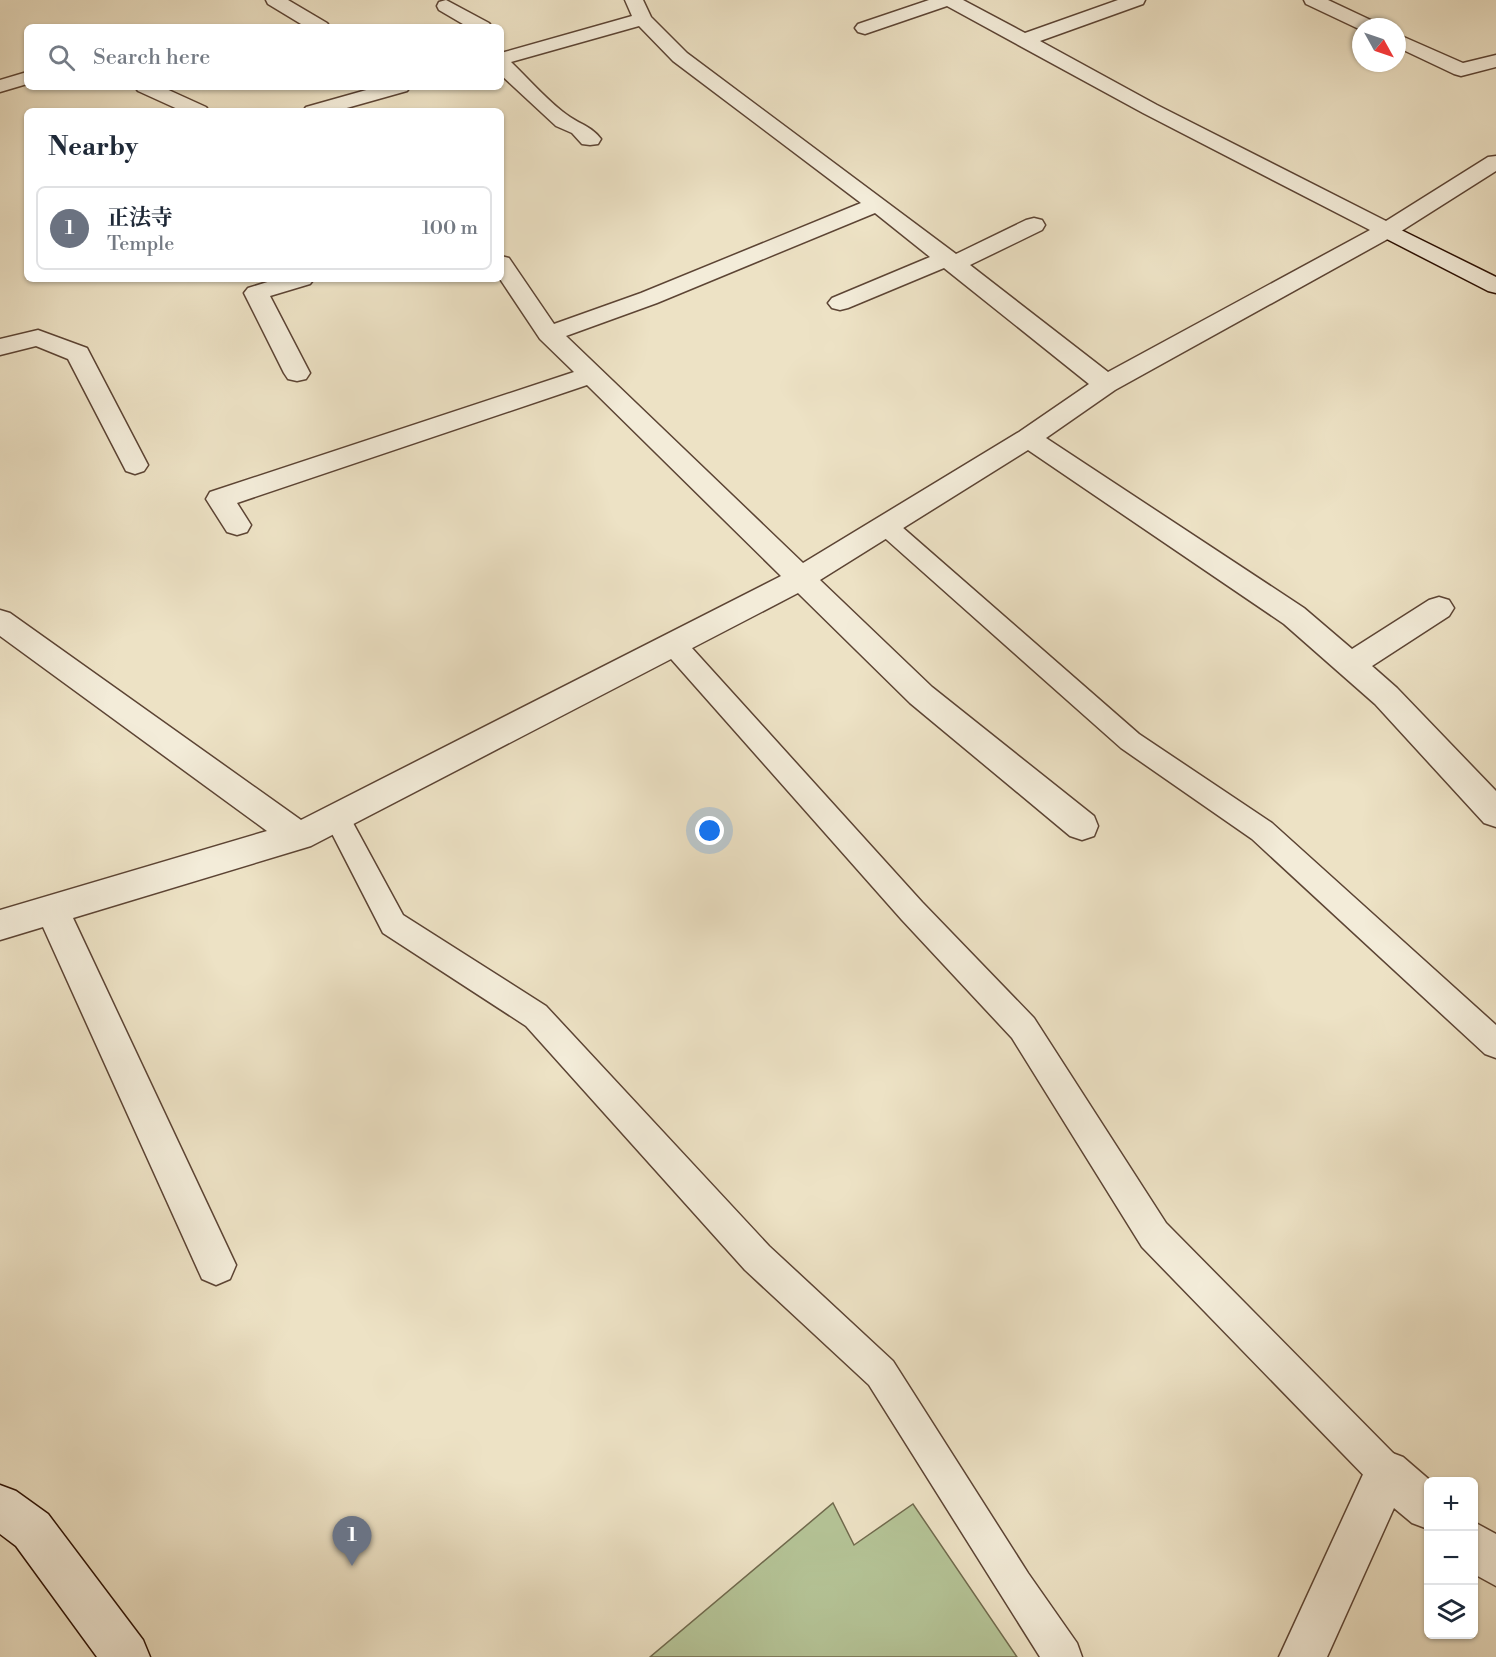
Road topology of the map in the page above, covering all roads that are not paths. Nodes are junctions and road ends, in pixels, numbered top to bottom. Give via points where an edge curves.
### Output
1 (275, 0) edge
2 (948, 0) edge
3 (1136, 0) edge
4 (1313, 0) edge
5 (446, 6) dead end
6 (641, 6) edge
7 (1352, 18) edge
8 (315, 24) edge
9 (477, 24) edge
10 (865, 28) dead end
11 (504, 41) edge
12 (1023, 41) junction
13 (1406, 44) edge
14 (524, 52) junction
15 (504, 58) edge
16 (1496, 62) edge
17 (504, 67) edge
18 (24, 79) edge
19 (0, 86) edge
20 (159, 90) edge
21 (397, 94) edge
22 (193, 108) edge
23 (329, 108) edge
24 (590, 139) dead end
25 (1489, 174) edge
26 (877, 204) junction
27 (1034, 225) dead end
28 (1387, 230) junction
29 (950, 262) junction
30 (504, 267) edge
31 (293, 282) edge
32 (1496, 286) edge
33 (840, 303) dead end
34 (549, 334) junction
35 (0, 347) edge
36 (297, 374) dead end
37 (592, 375) junction
38 (1106, 384) junction
39 (1028, 438) junction
40 (135, 465) dead end
41 (237, 525) dead end
42 (886, 526) junction
43 (800, 579) junction
44 (1439, 608) dead end
45 (0, 621) edge
46 (673, 644) junction
47 (1350, 664) junction
48 (1496, 813) edge
49 (337, 818) junction
50 (1082, 826) dead end
51 (299, 836) junction
52 (52, 909) junction
53 (0, 925) edge
54 (1496, 1044) edge
55 (216, 1265) dead end
56 (1387, 1473) junction
57 (1424, 1504) edge
58 (0, 1507) edge
59 (1478, 1549) edge
60 (1496, 1563) edge
61 (126, 1657) edge
62 (1063, 1657) edge
63 (1303, 1657) edge

1 - 8 street
2 - 10 street
2 - 12 street
3 - 12 street
4 - 7 street
5 - 9 street
6 - 14 street
6 - 26 street via 680,57
11 - 14 street
12 - 28 street
13 - 16 street via 1461,70
14 - 15 street
17 - 24 street via 563,122
18 - 19 street
20 - 22 street
21 - 23 street
25 - 28 street
26 - 29 street
26 - 34 street via 649,298
27 - 29 street
28 - 32 street
28 - 38 street
29 - 33 street
29 - 38 street
30 - 34 street
31 - 36 street via 256,293
34 - 37 street
35 - 40 street via 38,338 78,354
37 - 41 street via 220,500
37 - 43 street
38 - 39 street
39 - 42 street
39 - 47 street via 1294,616
42 - 43 street
42 - 54 lane via 1130,741 1262,831
43 - 46 street
43 - 50 street via 921,695
44 - 47 street
45 - 51 street
46 - 49 street
46 - 56 lane via 912,911 1023,1028 1154,1235
47 - 48 street via 1386,696
49 - 51 street
49 - 62 lane via 393,924 536,1016 757,1258 880,1373
51 - 52 street
52 - 53 street
52 - 55 street
56 - 57 street
56 - 63 street
58 - 61 street via 32,1530
59 - 60 street

